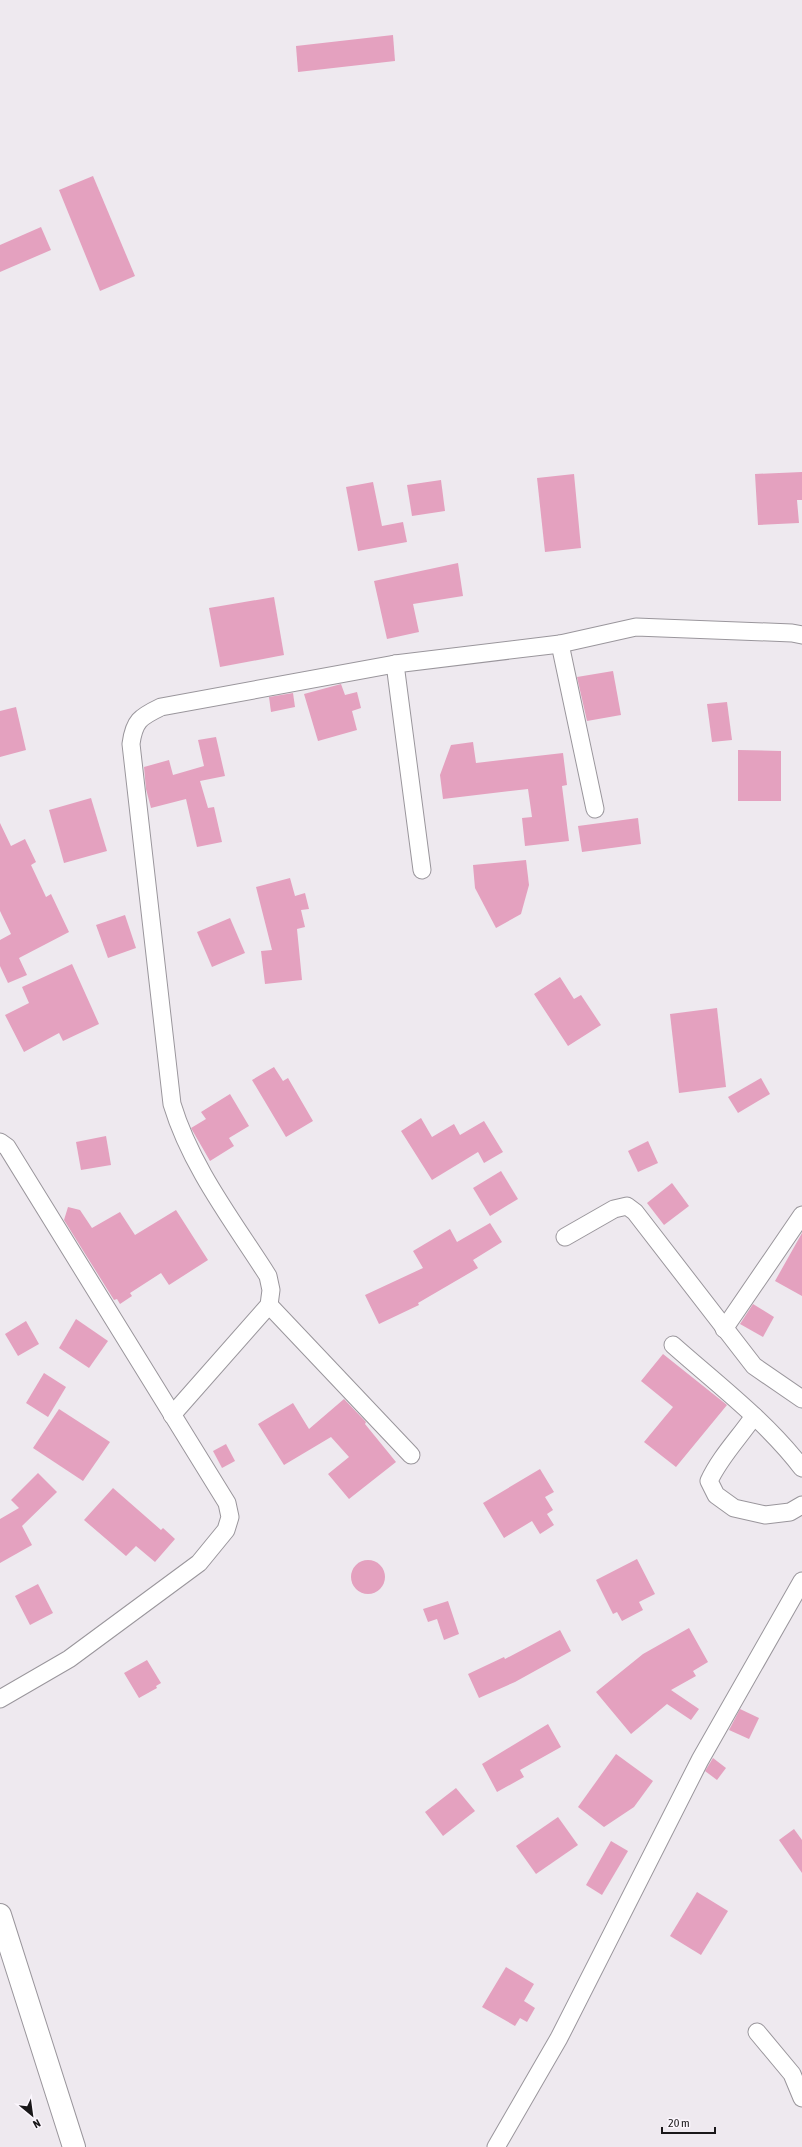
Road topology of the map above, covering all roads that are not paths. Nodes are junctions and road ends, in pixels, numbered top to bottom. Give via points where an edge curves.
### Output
1 (802, 635) edge
2 (560, 644) junction
3 (396, 664) junction
4 (595, 809) dead end
5 (422, 870) dead end
6 (0, 1142) edge
7 (802, 1215) edge
8 (565, 1237) dead end
9 (269, 1306) junction
10 (724, 1329) junction
11 (673, 1345) dead end
12 (802, 1400) edge
13 (172, 1415) junction
14 (754, 1416) junction
15 (411, 1455) dead end
16 (802, 1468) edge
17 (802, 1505) edge
18 (802, 1581) edge
19 (796, 1596) edge
20 (0, 1699) edge
21 (0, 1916) edge
22 (757, 2032) dead end
23 (802, 2098) edge
24 (74, 2147) edge
25 (496, 2147) edge

1 - 2 street via 784,632 636,627
2 - 3 street
2 - 4 street
3 - 5 street
3 - 9 street via 161,707 146,714 133,727 131,744 172,1104 180,1131 193,1158 268,1276 271,1290
6 - 13 street via 7,1147
7 - 10 street
8 - 10 street via 614,1210 627,1206 635,1212
9 - 13 street
9 - 15 street
10 - 12 street via 754,1366
11 - 14 street
13 - 20 street via 227,1503 230,1517 226,1530 193,1568 69,1659
14 - 16 street via 786,1447
14 - 17 street via 716,1467 709,1481 716,1495 734,1508 765,1515 790,1512
18 - 19 street
19 - 25 street via 700,1760 559,2038
21 - 24 main road
22 - 23 street via 792,2074

